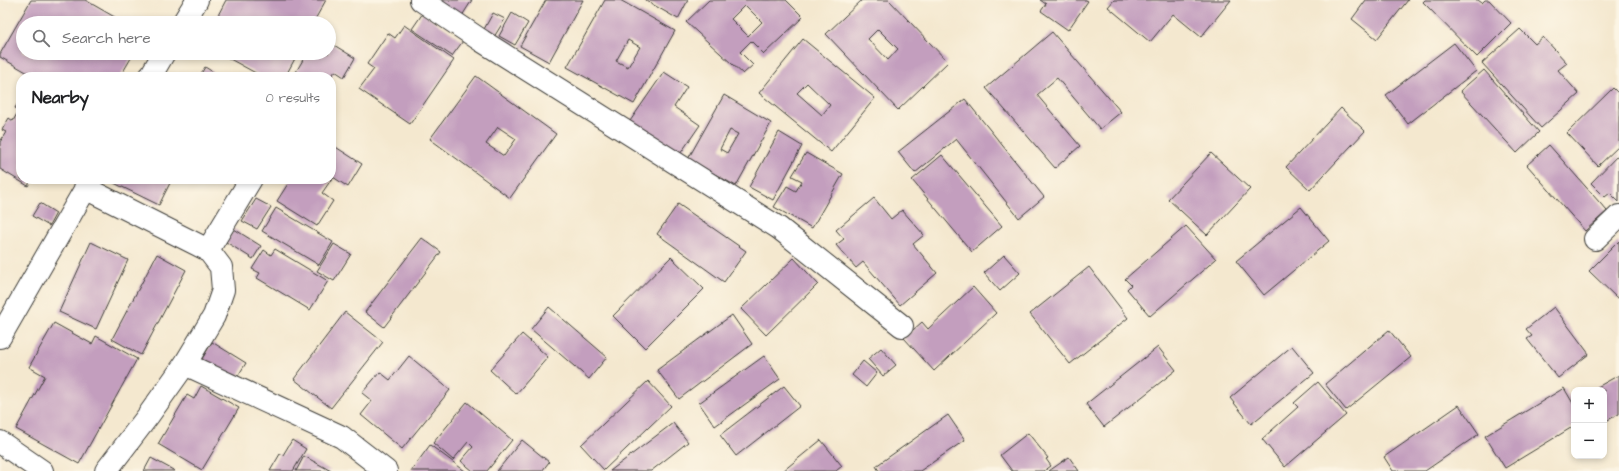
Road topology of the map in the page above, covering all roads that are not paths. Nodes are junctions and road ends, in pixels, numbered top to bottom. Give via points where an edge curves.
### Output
1 (197, 0) edge
2 (421, 0) edge
3 (187, 16) edge
4 (160, 60) edge
5 (153, 72) edge
6 (88, 184) edge
7 (248, 184) edge
8 (1619, 216) edge
9 (1595, 239) dead end
10 (208, 250) junction
11 (902, 326) dead end
12 (0, 337) edge
13 (185, 364) junction
14 (0, 442) edge
15 (42, 471) edge
16 (106, 471) edge
17 (386, 471) edge

1 - 3 street
2 - 11 street via 779,228
4 - 5 street
6 - 10 street
6 - 12 street
7 - 10 street
8 - 9 street
10 - 13 street via 221,267 223,290 214,316
13 - 16 street
13 - 17 street via 342,437
14 - 15 street

